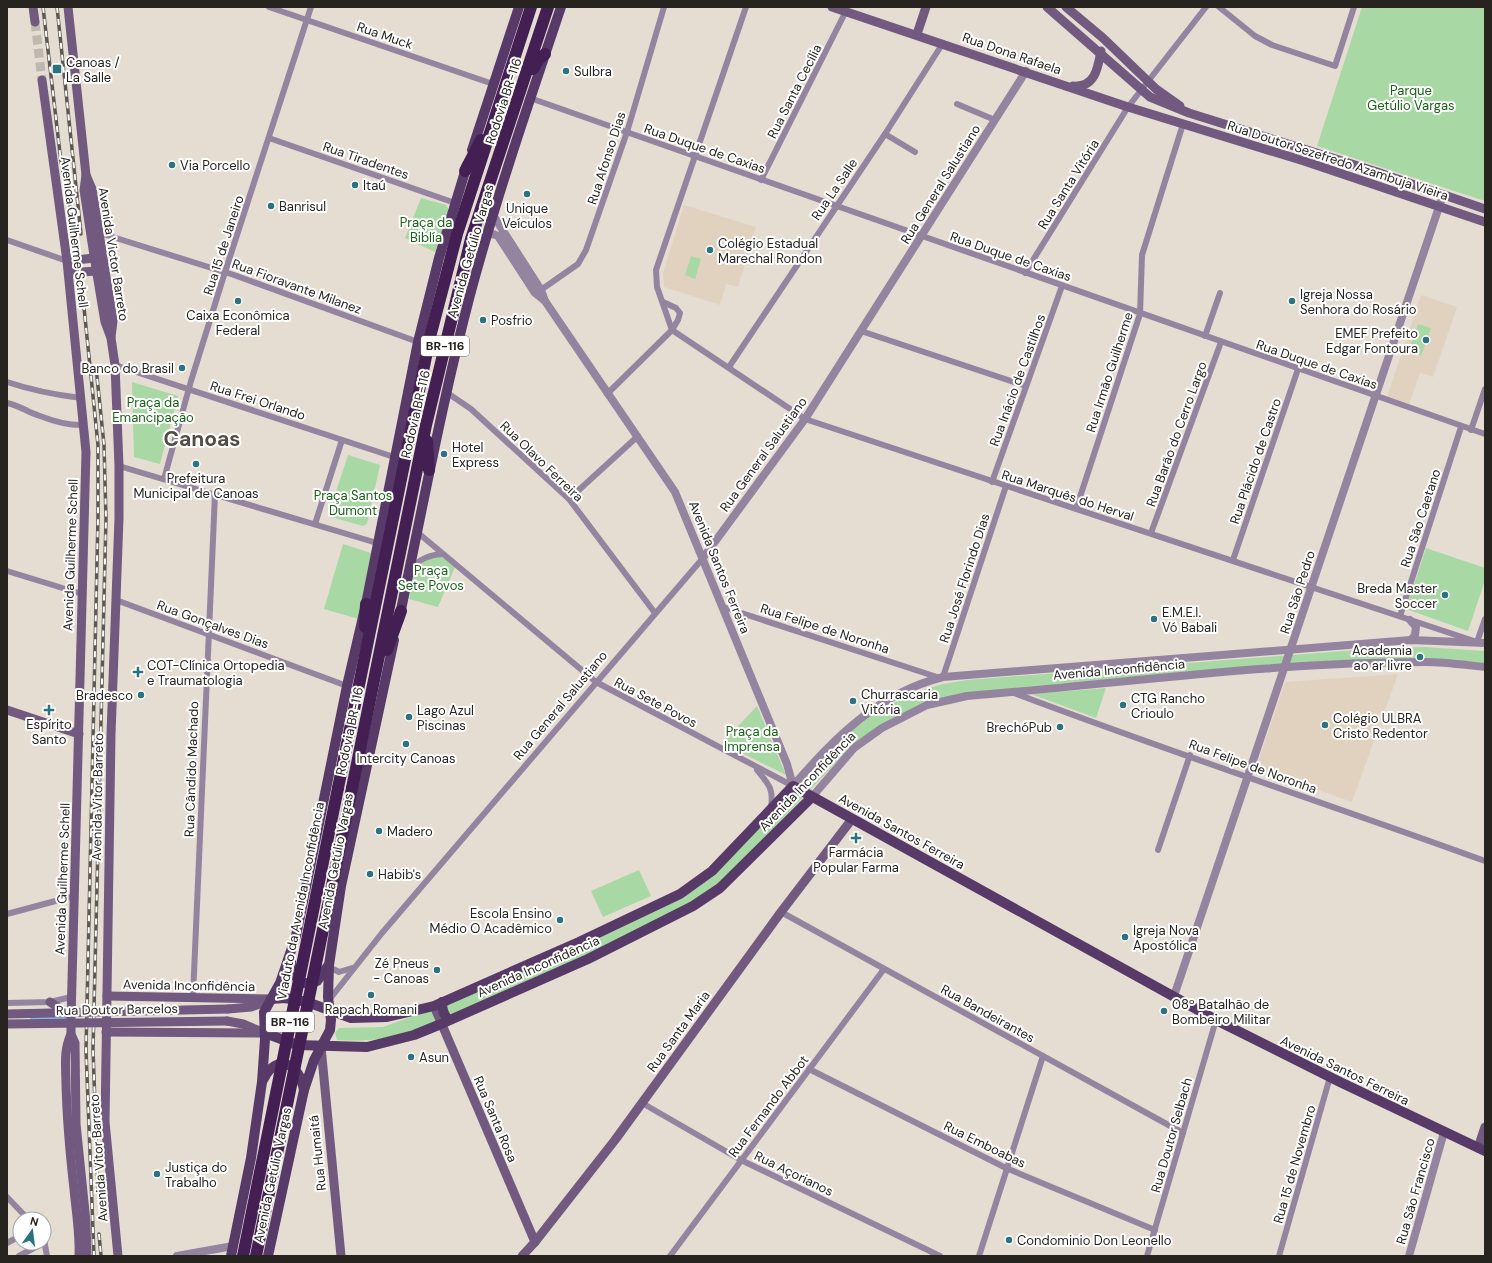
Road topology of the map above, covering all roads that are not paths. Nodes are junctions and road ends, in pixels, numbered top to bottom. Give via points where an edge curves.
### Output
1 (33, 7) edge
2 (68, 7) edge
3 (269, 7) edge
4 (311, 7) edge
5 (519, 7) edge
6 (531, 7) edge
7 (548, 7) edge
8 (561, 7) edge
9 (664, 7) edge
10 (746, 7) edge
11 (832, 7) edge
12 (926, 7) edge
13 (1047, 7) edge
14 (1066, 7) edge
15 (1206, 7) edge
16 (1219, 7) edge
17 (1354, 7) edge
18 (846, 11) junction
19 (307, 20) junction
20 (35, 22) tunnel mouth
21 (917, 34) junction
22 (1103, 38) junction
23 (943, 43) junction
24 (545, 54) junction
25 (1100, 54) junction
26 (1026, 71) junction
27 (42, 80) tunnel mouth
28 (1148, 81) junction
29 (493, 84) junction
30 (1070, 86) junction
31 (1141, 90) junction
32 (530, 98) junction
33 (957, 104) dead end
34 (498, 107) junction
35 (1128, 107) junction
36 (1189, 113) junction
37 (995, 120) junction
38 (1183, 124) junction
39 (627, 132) junction
40 (885, 134) junction
41 (269, 138) junction
42 (915, 152) dead end
43 (696, 157) junction
44 (465, 171) junction
45 (86, 175) junction
46 (762, 180) junction
47 (1443, 194) junction
48 (455, 203) junction
49 (836, 206) junction
50 (1439, 206) junction
51 (1485, 209) edge
52 (493, 215) junction
53 (1485, 222) edge
54 (100, 233) junction
55 (487, 235) junction
56 (922, 236) junction
57 (471, 239) junction
58 (7, 240) edge
59 (94, 258) junction
60 (67, 261) junction
61 (96, 271) junction
62 (225, 272) junction
63 (1025, 273) junction
64 (69, 274) junction
65 (1062, 286) junction
66 (538, 292) junction
67 (1220, 294) dead end
68 (663, 302) junction
69 (1140, 314) junction
70 (672, 330) junction
71 (861, 331) junction
72 (1205, 336) junction
73 (111, 338) junction
74 (418, 342) junction
75 (1221, 342) junction
76 (115, 365) junction
77 (729, 367) junction
78 (1298, 369) junction
79 (7, 382) edge
80 (1026, 386) junction
81 (189, 389) junction
82 (1485, 389) edge
83 (446, 392) junction
84 (608, 394) junction
85 (1375, 396) junction
86 (81, 398) junction
87 (7, 404) edge
88 (805, 419) junction
89 (84, 425) junction
90 (426, 425) junction
91 (1462, 427) junction
92 (1471, 430) junction
93 (1485, 434) edge
94 (638, 436) junction
95 (342, 440) junction
96 (394, 457) junction
97 (119, 466) junction
98 (429, 470) junction
99 (164, 479) junction
100 (992, 482) junction
101 (1006, 486) junction
102 (215, 494) junction
103 (568, 499) junction
104 (1076, 509) junction
105 (315, 524) junction
106 (417, 532) junction
107 (1151, 533) junction
108 (377, 543) junction
109 (442, 554) junction
110 (702, 558) junction
111 (1233, 560) junction
112 (409, 570) junction
113 (7, 571) edge
114 (1311, 586) junction
115 (82, 594) junction
116 (116, 600) junction
117 (366, 604) junction
118 (723, 607) junction
119 (400, 611) junction
120 (655, 613) junction
121 (1400, 616) junction
122 (1485, 619) edge
123 (1410, 620) junction
124 (208, 633) junction
125 (1412, 640) junction
126 (1481, 643) edge
127 (1290, 650) junction
128 (364, 660) junction
129 (1485, 667) edge
130 (1284, 668) junction
131 (920, 670) junction
132 (941, 677) junction
133 (596, 682) junction
134 (922, 684) junction
135 (347, 686) junction
136 (372, 692) junction
137 (1013, 692) junction
138 (7, 710) edge
139 (79, 734) junction
140 (1190, 755) junction
141 (755, 767) junction
142 (1247, 776) junction
143 (792, 786) junction
144 (338, 788) joint
145 (352, 788) joint
146 (812, 797) junction
147 (771, 807) junction
148 (852, 819) junction
149 (1158, 850) dead end
150 (1485, 861) edge
151 (74, 896) junction
152 (782, 912) junction
153 (7, 914) edge
154 (291, 955) junction
155 (329, 966) junction
156 (354, 967) junction
157 (884, 969) junction
158 (107, 996) junction
159 (193, 996) junction
160 (1174, 996) junction
161 (71, 997) junction
162 (271, 999) junction
163 (50, 1002) junction
164 (7, 1003) edge
165 (438, 1004) junction
166 (329, 1006) junction
167 (228, 1009) joint
168 (7, 1014) edge
169 (71, 1016) junction
170 (1216, 1020) junction
171 (227, 1021) joint
172 (445, 1022) junction
173 (7, 1024) edge
174 (106, 1032) junction
175 (265, 1033) junction
176 (321, 1046) junction
177 (1043, 1056) junction
178 (809, 1069) junction
179 (1330, 1077) junction
180 (70, 1080) junction
181 (262, 1082) junction
182 (304, 1090) junction
183 (642, 1103) junction
184 (1485, 1127) edge
185 (1444, 1132) junction
186 (1183, 1133) junction
187 (1481, 1150) edge
188 (741, 1160) junction
189 (1006, 1168) junction
190 (7, 1197) edge
191 (20, 1211) edge
192 (1155, 1230) junction
193 (535, 1242) junction
194 (28, 1251) edge
195 (232, 1251) edge
196 (19, 1256) edge
197 (79, 1256) edge
198 (87, 1256) edge
199 (118, 1256) edge
200 (177, 1256) edge
201 (243, 1256) edge
202 (256, 1256) edge
203 (268, 1256) edge
204 (341, 1256) edge
205 (522, 1256) edge
206 (670, 1256) edge
207 (940, 1256) edge
208 (979, 1256) edge
209 (1147, 1256) edge
210 (1279, 1256) edge
211 (1409, 1256) edge

1 - 20 main road
2 - 45 main road
3 - 19 street, Rua Muck
4 - 19 street, Rua 15 de Janeiro
5 - 29 main road, Avenida Getúlio Vargas
6 - 34 highway, Rodovia BR-116 / BR-116
7 - 57 highway, Rodovia BR-116 / BR-116
8 - 24 main road, Avenida Getúlio Vargas
9 - 39 street, Rua Afonso Dias
10 - 43 street
11 - 18 main road, Rua Dona Rafaela
12 - 21 main road
13 - 25 main road, Rua Doutor Sezefredo Azambuja Vieira
14 - 22 main road, Rua Doutor Sezefredo Azambuja Vieira
15 - 28 street, Rua Santa Vitória
16 - 17 street via 1256,36 1272,45 1335,66
18 - 21 main road, Rua Dona Rafaela
18 - 46 street, Rua Santa Cecília
19 - 29 street, Rua Muck
19 - 41 street, Rua 15 de Janeiro
21 - 23 main road, Rua Dona Rafaela
22 - 25 main road
22 - 28 main road, Rua Doutor Sezefredo Azambuja Vieira
23 - 26 main road, Rua Dona Rafaela
23 - 40 street, Rua La Salle
24 - 32 main road, Avenida Getúlio Vargas
24 - 57 highway, BR-116 via 534,67 480,231
25 - 30 main road via 1098,68 1090,81
25 - 31 main road, Rua Doutor Sezefredo Azambuja Vieira
26 - 30 main road, Rua Dona Rafaela
26 - 37 street, Rua General Salustiano
27 - 60 main road, Avenida Guilherme Schell
28 - 31 street, Rua Santa Vitória
28 - 36 main road, Rua Doutor Sezefredo Azambuja Vieira
29 - 44 main road, Avenida Getúlio Vargas
30 - 35 main road, Rua Dona Rafaela
31 - 35 street, Rua Santa Vitória
31 - 36 main road, Rua Doutor Sezefredo Azambuja Vieira via 1150,98
32 - 39 street, Rua Duque de Caxias
32 - 52 main road, Avenida Getúlio Vargas
33 - 37 street
34 - 44 highway, BR-116
34 - 128 highway, Rodovia BR-116 / BR-116 via 457,234 430,337
35 - 38 main road, Rua Dona Rafaela
35 - 63 street, Rua Santa Vitória
36 - 47 main road, Rua Doutor Sezefredo Azambuja Vieira
37 - 56 street, Rua General Salustiano
38 - 50 main road, Rua Doutor Sezefredo Azambuja Vieira
38 - 69 street, Rua Irmão Guilherme via 1142,255
39 - 43 street, Rua Duque de Caxias
39 - 66 street, Rua Afonso Dias via 586,250 578,264
40 - 42 street
40 - 49 street, Rua La Salle
41 - 48 street, Rua Tiradentes
41 - 62 street, Rua 15 de Janeiro
43 - 46 street, Rua Duque de Caxias
43 - 68 street via 656,270 657,287
44 - 48 main road, Avenida Getúlio Vargas
45 - 54 main road, Avenida Victor Barreto via 92,189
45 - 59 main road via 84,190
46 - 49 street, Rua Duque de Caxias
47 - 50 street, Rua São Pedro
47 - 51 main road, Rua Doutor Sezefredo Azambuja Vieira
48 - 74 main road, Avenida Getúlio Vargas
49 - 56 street, Rua Duque de Caxias
49 - 77 street, Rua La Salle
50 - 53 main road, Rua Doutor Sezefredo Azambuja Vieira
50 - 85 street, Rua São Pedro
52 - 55 main road, Avenida Getúlio Vargas
52 - 66 street, Avenida Santos Ferreira
54 - 62 street, Rua Fioravante Milanez
54 - 73 main road, Avenida Victor Barreto via 113,321
55 - 66 street, Avenida Santos Ferreira via 498,236
55 - 83 main road, Avenida Getúlio Vargas
56 - 63 street, Rua Duque de Caxias
56 - 71 street, Rua General Salustiano
57 - 90 highway, Rodovia BR-116 / BR-116
58 - 60 street
59 - 60 main road
59 - 61 main road
60 - 64 main road, Avenida Guilherme Schell
61 - 64 main road
61 - 73 main road via 105,322
62 - 74 street, Rua Fioravante Milanez
62 - 81 street, Rua 15 de Janeiro
63 - 65 street, Rua Duque de Caxias
64 - 86 main road, Avenida Guilherme Schell
65 - 69 street, Rua Duque de Caxias
65 - 80 street, Rua Inácio de Castilhos
66 - 84 street, Avenida Santos Ferreira
67 - 72 street
68 - 70 street
68 - 70 street via 676,308 680,313
69 - 72 street, Rua Duque de Caxias
69 - 104 street, Rua Irmão Guilherme
70 - 77 street, Rua Marquês do Herval
70 - 84 street
71 - 80 street
71 - 88 street, Rua General Salustiano
72 - 75 street, Rua Duque de Caxias
73 - 76 main road, Avenida Vitor Barreto
74 - 96 main road, Avenida Getúlio Vargas
75 - 78 street, Rua Duque de Caxias
75 - 107 street, Rua Barão do Cerro Largo
76 - 81 street, Rua Frei Orlando
76 - 97 main road, Avenida Vitor Barreto
77 - 88 street, Rua Marquês do Herval
78 - 85 street, Rua Duque de Caxias
78 - 111 street, Rua Plácido de Castro
79 - 86 street via 28,390
80 - 100 street, Rua Inácio de Castilhos
81 - 95 street, Rua Frei Orlando
81 - 99 street, Rua 15 de Janeiro
82 - 92 street
83 - 98 main road, Avenida Getúlio Vargas
83 - 103 street, Rua Olavo Ferreira via 471,409
84 - 94 street, Avenida Santos Ferreira
85 - 91 street, Rua Duque de Caxias
85 - 114 street, Rua São Pedro
86 - 89 main road, Avenida Guilherme Schell
87 - 89 street via 20,406 38,416
88 - 100 street, Rua Marquês do Herval
88 - 110 street, Rua General Salustiano
89 - 115 main road, Avenida Guilherme Schell via 86,452
90 - 98 highway
90 - 136 highway, Rodovia BR-116 / BR-116
91 - 92 street, Rua Duque de Caxias
91 - 121 street, Rua São Caetano
92 - 93 street, Rua Duque de Caxias
94 - 103 street
94 - 110 street, Avenida Santos Ferreira via 675,492
95 - 96 street, Rua Frei Orlando
95 - 105 street
96 - 108 main road, Avenida Getúlio Vargas
97 - 99 street
97 - 116 main road, Avenida Vitor Barreto
98 - 106 main road, Avenida Getúlio Vargas
99 - 102 street
100 - 101 street, Rua Marquês do Herval
101 - 104 street, Rua Marquês do Herval
101 - 132 street, Rua José Florindo Dias
102 - 105 street
102 - 124 street, Rua Cândido Machado
103 - 120 street, Rua Olavo Ferreira
104 - 107 street, Rua Marquês do Herval
105 - 108 street
106 - 109 street, Rua Sete Povos
106 - 112 main road, Avenida Getúlio Vargas
107 - 111 street, Rua Marquês do Herval
108 - 117 main road, Avenida Getúlio Vargas
109 - 112 street via 419,560
109 - 133 street, Rua Sete Povos
110 - 118 street, Avenida Santos Ferreira
110 - 120 street, Rua General Salustiano
111 - 114 street, Rua Marquês do Herval
112 - 119 main road, Avenida Getúlio Vargas
113 - 115 street
114 - 121 street, Rua Marquês do Herval
114 - 127 street, Rua São Pedro
115 - 139 main road, Avenida Guilherme Schell
116 - 124 street, Rua Gonçalves Dias
116 - 158 main road, Avenida Vitor Barreto
117 - 128 highway, BR-116
117 - 135 main road, Avenida Getúlio Vargas
118 - 131 street, Rua Felipe de Noronha
118 - 143 street, Avenida Santos Ferreira via 787,764
119 - 136 highway, BR-116
119 - 155 main road, Avenida Getúlio Vargas via 343,879
120 - 133 street, Rua General Salustiano
121 - 123 street, Rua Marquês do Herval
122 - 126 street
123 - 125 street via 1416,627 1416,635
123 - 126 street, Rua Marquês do Herval
124 - 135 street, Rua Gonçalves Dias
124 - 159 street, Rua Cândido Machado
125 - 126 street, Avenida Inconfidência
125 - 127 street, Avenida Inconfidência
127 - 130 street, Rua São Pedro
127 - 132 street, Avenida Inconfidência
128 - 144 highway, Rodovia BR-116 / BR-116
129 - 130 street, Avenida Inconfidência via 1426,662
130 - 137 street, Avenida Inconfidência
130 - 142 street, Rua São Pedro
131 - 132 street, Rua Felipe de Noronha
131 - 134 street via 923,674
132 - 134 street, Avenida Inconfidência
133 - 141 street, Rua Sete Povos
133 - 156 street, Rua General Salustiano
134 - 143 street, Avenida Inconfidência via 902,692 864,714 835,738
135 - 154 main road, Avenida Getúlio Vargas
136 - 145 highway, Rodovia BR-116 / BR-116
137 - 140 street, Rua Felipe de Noronha via 1117,732
137 - 146 street, Avenida Inconfidência via 967,696 927,705 882,728 854,748
138 - 139 main road
139 - 151 main road, Avenida Guilherme Schell
140 - 142 street, Rua Felipe de Noronha
140 - 149 street
141 - 143 street, Rua Sete Povos
141 - 147 street, Rua Sete Povos via 773,792
142 - 150 street, Rua Felipe de Noronha
142 - 160 street, Rua São Pedro
143 - 146 main road, Avenida Santos Ferreira
143 - 147 main road, Avenida Inconfidência
144 - 201 highway, Viaduto da Avenida Inconfidência / BR-116, bridge
145 - 202 highway, Viaduto da Avenida Inconfidência / BR-116, bridge
146 - 148 main road, Avenida Santos Ferreira
146 - 172 main road, Avenida Inconfidência via 720,888 692,906 588,959
147 - 165 main road, Avenida Inconfidência via 712,871 680,894
148 - 152 main road, Rua Santa Maria
148 - 160 main road, Avenida Santos Ferreira
151 - 153 street
151 - 161 main road, Avenida Guilherme Schell
152 - 157 street, Rua Bandeirantes
152 - 183 main road, Rua Santa Maria
154 - 155 main road via 293,975 306,983 320,978
154 - 162 main road, Avenida Getúlio Vargas
155 - 156 street via 339,972
155 - 166 main road, Avenida Getúlio Vargas
156 - 166 street, Rua General Salustiano
157 - 177 street, Rua Bandeirantes
157 - 178 street, Rua Fernando Abbot
158 - 159 main road, Avenida Inconfidência
158 - 174 main road, Avenida Vitor Barreto
159 - 162 main road, Avenida Inconfidência
160 - 170 main road, Avenida Santos Ferreira
161 - 163 street
161 - 169 main road, Avenida Guilherme Schell
162 - 166 main road, Avenida Inconfidência via 296,999
162 - 167 main road, Avenida Inconfidência via 258,1005
162 - 175 main road, Avenida Getúlio Vargas via 264,1018
163 - 164 street
163 - 169 main road
165 - 166 main road, Avenida Inconfidência via 376,1018 351,1018
165 - 172 main road via 446,1017
166 - 176 main road, Avenida Getúlio Vargas via 330,1030
167 - 168 main road, Rua Doutor Barcelos, bridge
169 - 180 main road, Avenida Guilherme Schell via 71,1034 64,1058
170 - 179 main road, Avenida Santos Ferreira
170 - 186 street, Rua Doutor Selbach
171 - 173 main road, Rua Doutor Barcelos, bridge
171 - 175 main road, Avenida Inconfidência
172 - 176 main road, Avenida Inconfidência via 414,1035 367,1047
172 - 193 main road, Rua Santa Rosa
174 - 175 main road, Avenida Inconfidência
174 - 199 main road, Avenida Vitor Barreto via 106,1122
175 - 176 main road, Avenida Inconfidência via 297,1045
175 - 181 main road, Avenida Getúlio Vargas
176 - 182 main road, Avenida Getúlio Vargas
176 - 204 main road, Rua Humaitá
177 - 186 street, Rua Bandeirantes
177 - 189 street
178 - 188 street, Rua Fernando Abbot
178 - 189 street, Rua Emboabas
179 - 185 main road, Avenida Santos Ferreira
179 - 210 street, Rua 15 de Novembro
180 - 197 main road, Avenida Guilherme Schell via 67,1123
180 - 198 main road, Avenida Guilherme Schell via 86,1222
181 - 182 main road via 272,1068 280,1064 289,1065 298,1070
181 - 195 main road, Avenida Getúlio Vargas via 251,1158
182 - 203 main road, Avenida Getúlio Vargas
183 - 188 street, Rua Açorianos
183 - 193 main road, Rua Santa Maria
184 - 187 main road
185 - 187 main road, Avenida Santos Ferreira
185 - 211 street, Rua São Francisco
186 - 192 street, Rua Doutor Selbach
188 - 206 street, Rua Fernando Abbot
188 - 207 street, Rua Açorianos
189 - 192 street, Rua Emboabas
189 - 208 street
190 - 191 street
192 - 209 street, Rua Doutor Selbach
193 - 205 main road, Rua Santa Maria
194 - 196 street
195 - 200 street

